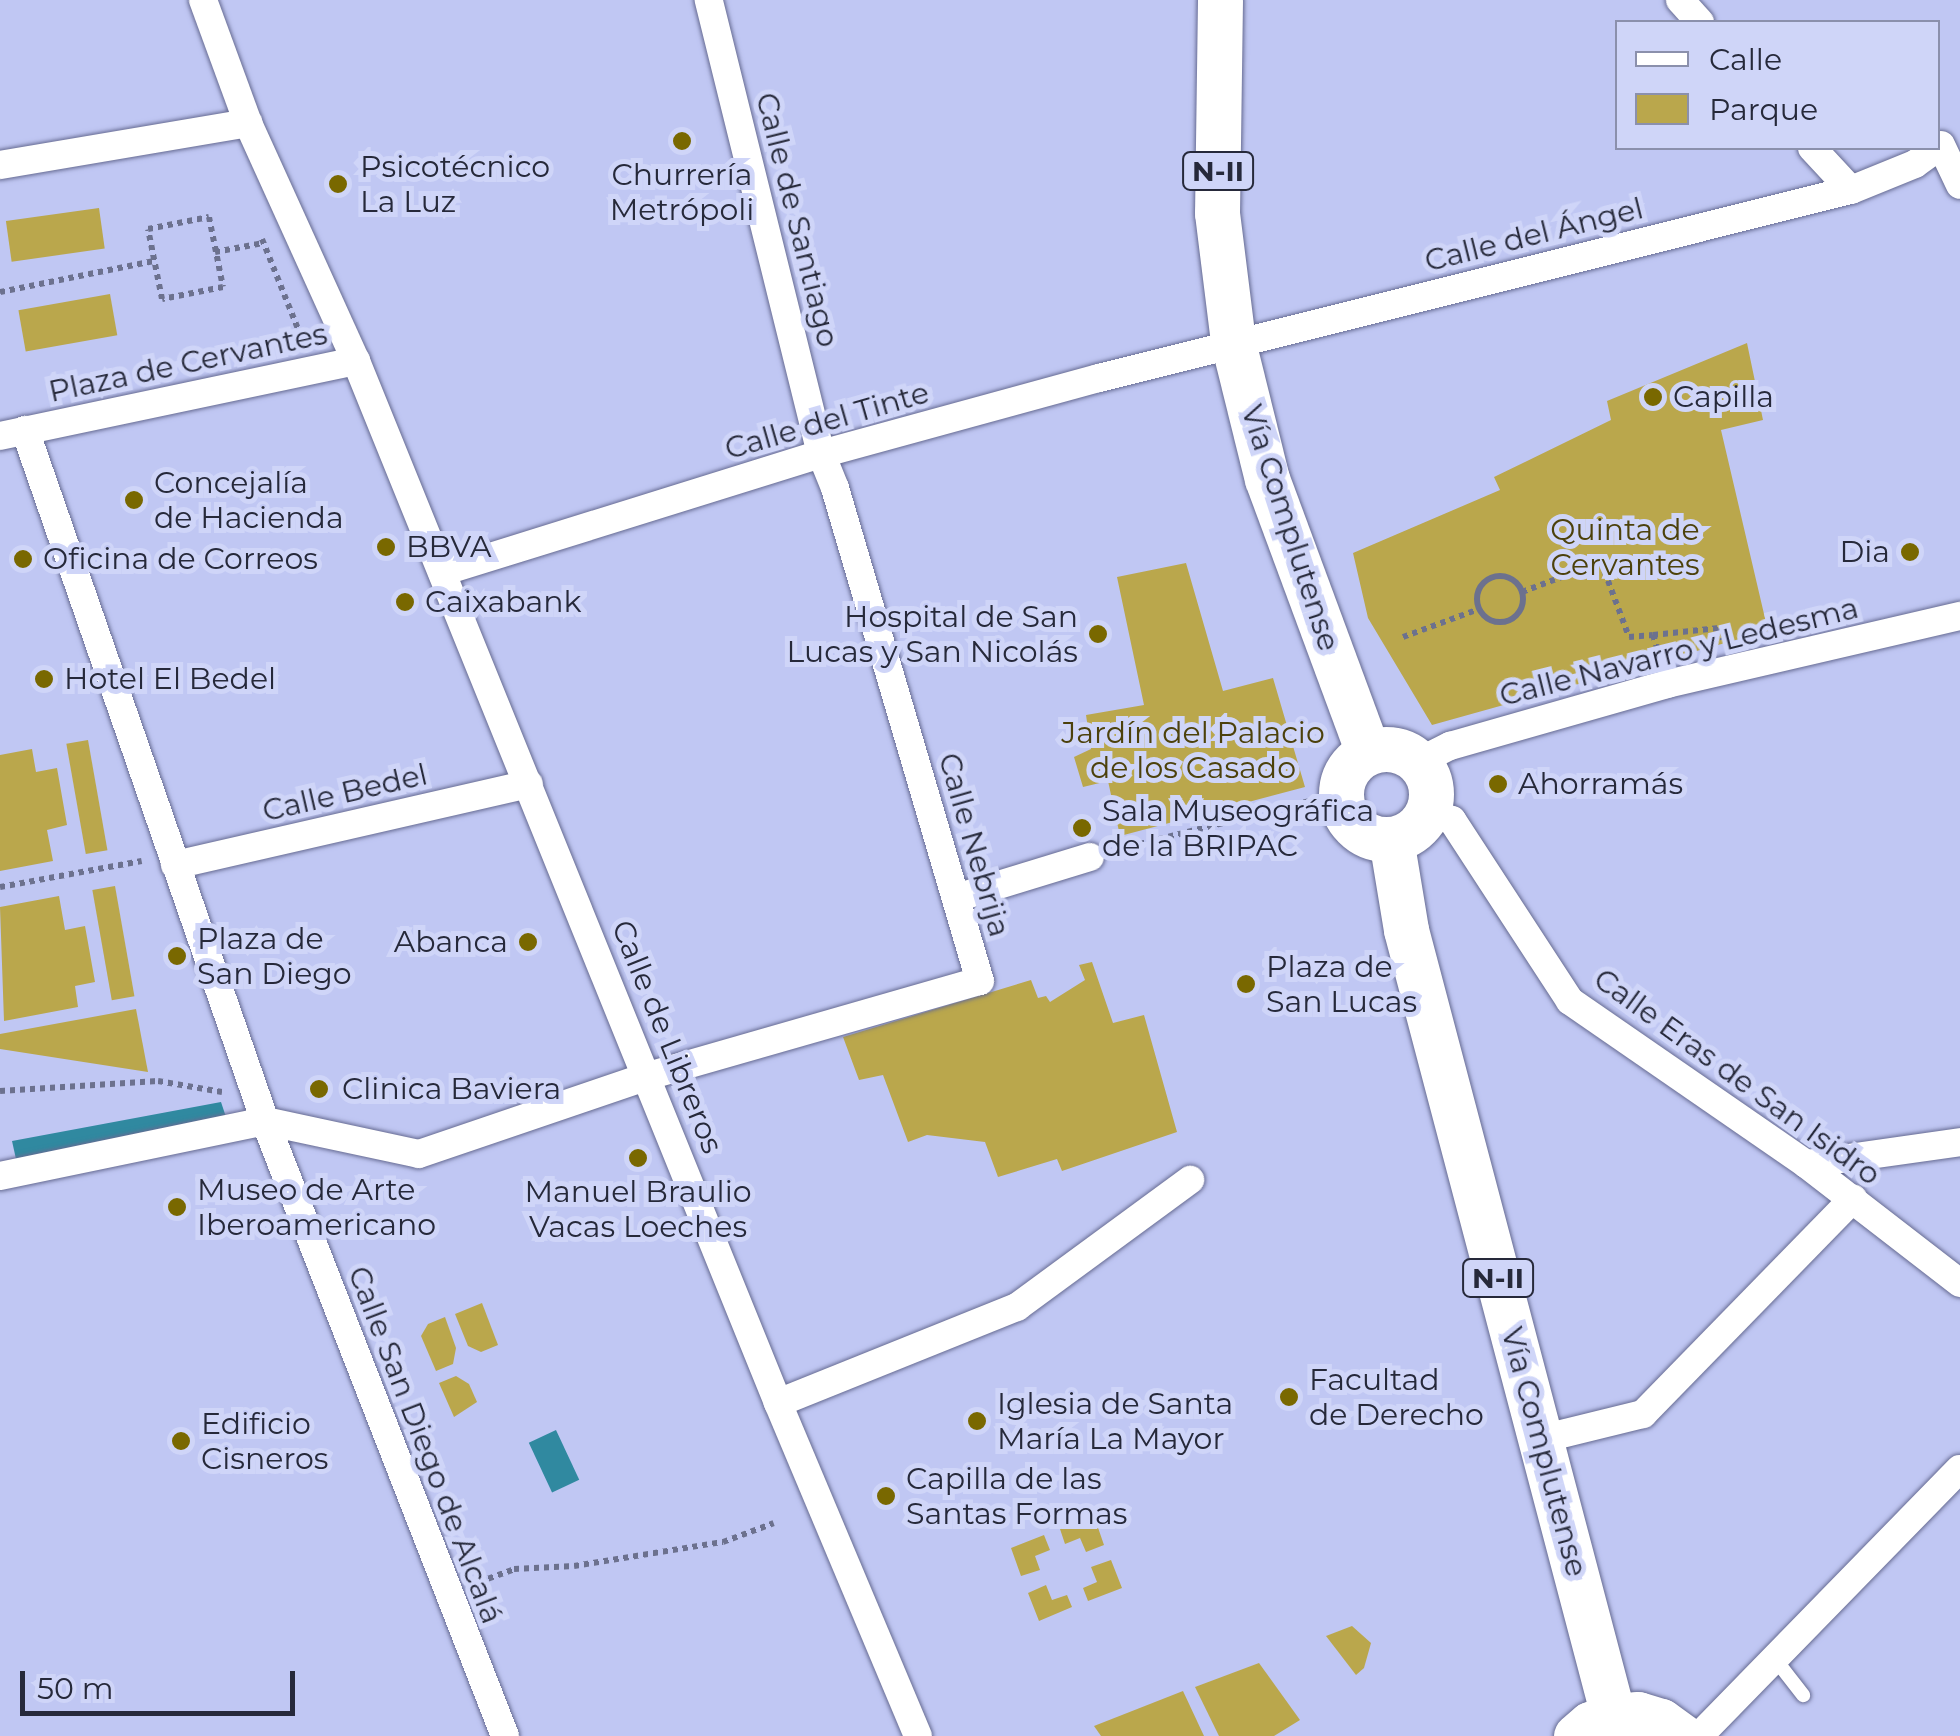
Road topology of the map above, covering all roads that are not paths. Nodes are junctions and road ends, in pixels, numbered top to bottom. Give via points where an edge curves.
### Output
1 (203, 0) edge
2 (709, 0) edge
3 (1220, 0) edge
4 (1680, 0) edge
5 (1698, 20) edge
6 (248, 123) junction
7 (1944, 142) edge
8 (1814, 150) edge
9 (1934, 150) edge
10 (0, 165) edge
11 (1960, 185) edge
12 (1851, 190) junction
13 (1234, 342) junction
14 (356, 361) junction
15 (12, 433) edge
16 (820, 454) junction
17 (442, 572) junction
18 (1960, 616) edge
19 (1368, 752) junction
20 (1418, 762) junction
21 (530, 784) junction
22 (1428, 811) junction
23 (1391, 839) junction
24 (1090, 857) road end
25 (174, 860) junction
26 (956, 898) junction
27 (648, 1076) junction
28 (261, 1110) junction
29 (1960, 1142) edge
30 (1806, 1164) junction
31 (0, 1176) edge
32 (1190, 1180) dead end
33 (1854, 1199) junction
34 (1960, 1283) edge
35 (778, 1404) junction
36 (1541, 1439) junction
37 (1960, 1469) edge
38 (1775, 1660) junction
39 (1803, 1695) dead end
40 (1595, 1726) edge
41 (504, 1736) edge
42 (918, 1736) edge
43 (1682, 1736) edge
44 (1699, 1736) edge

1 - 6 street, Plaza de Cervantes
2 - 16 street, Calle de Santiago
3 - 13 main road, Vía Complutense / N-II via 1217,213
4 - 5 street
6 - 10 street
6 - 14 street, Plaza de Cervantes
7 - 11 street
8 - 12 street
9 - 12 street, Calle del Ángel
12 - 13 street, Calle del Ángel
13 - 16 street, Calle del Tinte
13 - 19 main road, Vía Complutense / N-II via 1271,492
14 - 15 street, Plaza de Cervantes
14 - 17 street, Calle de Libreros
15 - 25 street via 114,686
16 - 17 street, Calle del Tinte
16 - 26 street, Calle Nebrija
17 - 21 street, Calle de Libreros
18 - 20 street, Calle Navarro y Ledesma via 1666,684 1450,746
19 - 20 main road via 1385,748
19 - 23 main road via 1345,774 1342,806 1360,831
20 - 22 main road via 1431,794
21 - 25 street, Calle Bedel
21 - 27 street, Calle de Libreros
22 - 23 main road via 1406,834
22 - 30 street, Calle Eras de San Isidro via 1452,820 1570,1001
23 - 36 main road, Vía Complutense / N-II via 1406,930
24 - 26 street
25 - 28 street
26 - 27 street, Calle Nebrija via 980,981
27 - 28 street via 419,1154
27 - 35 street, Calle de Libreros
28 - 31 street
28 - 41 street, Calle San Diego de Alcalá
29 - 30 street
30 - 33 street, Calle Eras de San Isidro
32 - 35 street via 1017,1307
33 - 34 street, Calle Eras de San Isidro
33 - 36 street via 1643,1414
35 - 42 street, Calle de Libreros
36 - 40 main road, Vía Complutense / N-II
37 - 38 street
38 - 39 lane
38 - 44 street
40 - 43 main road, N-II via 1650,1718

